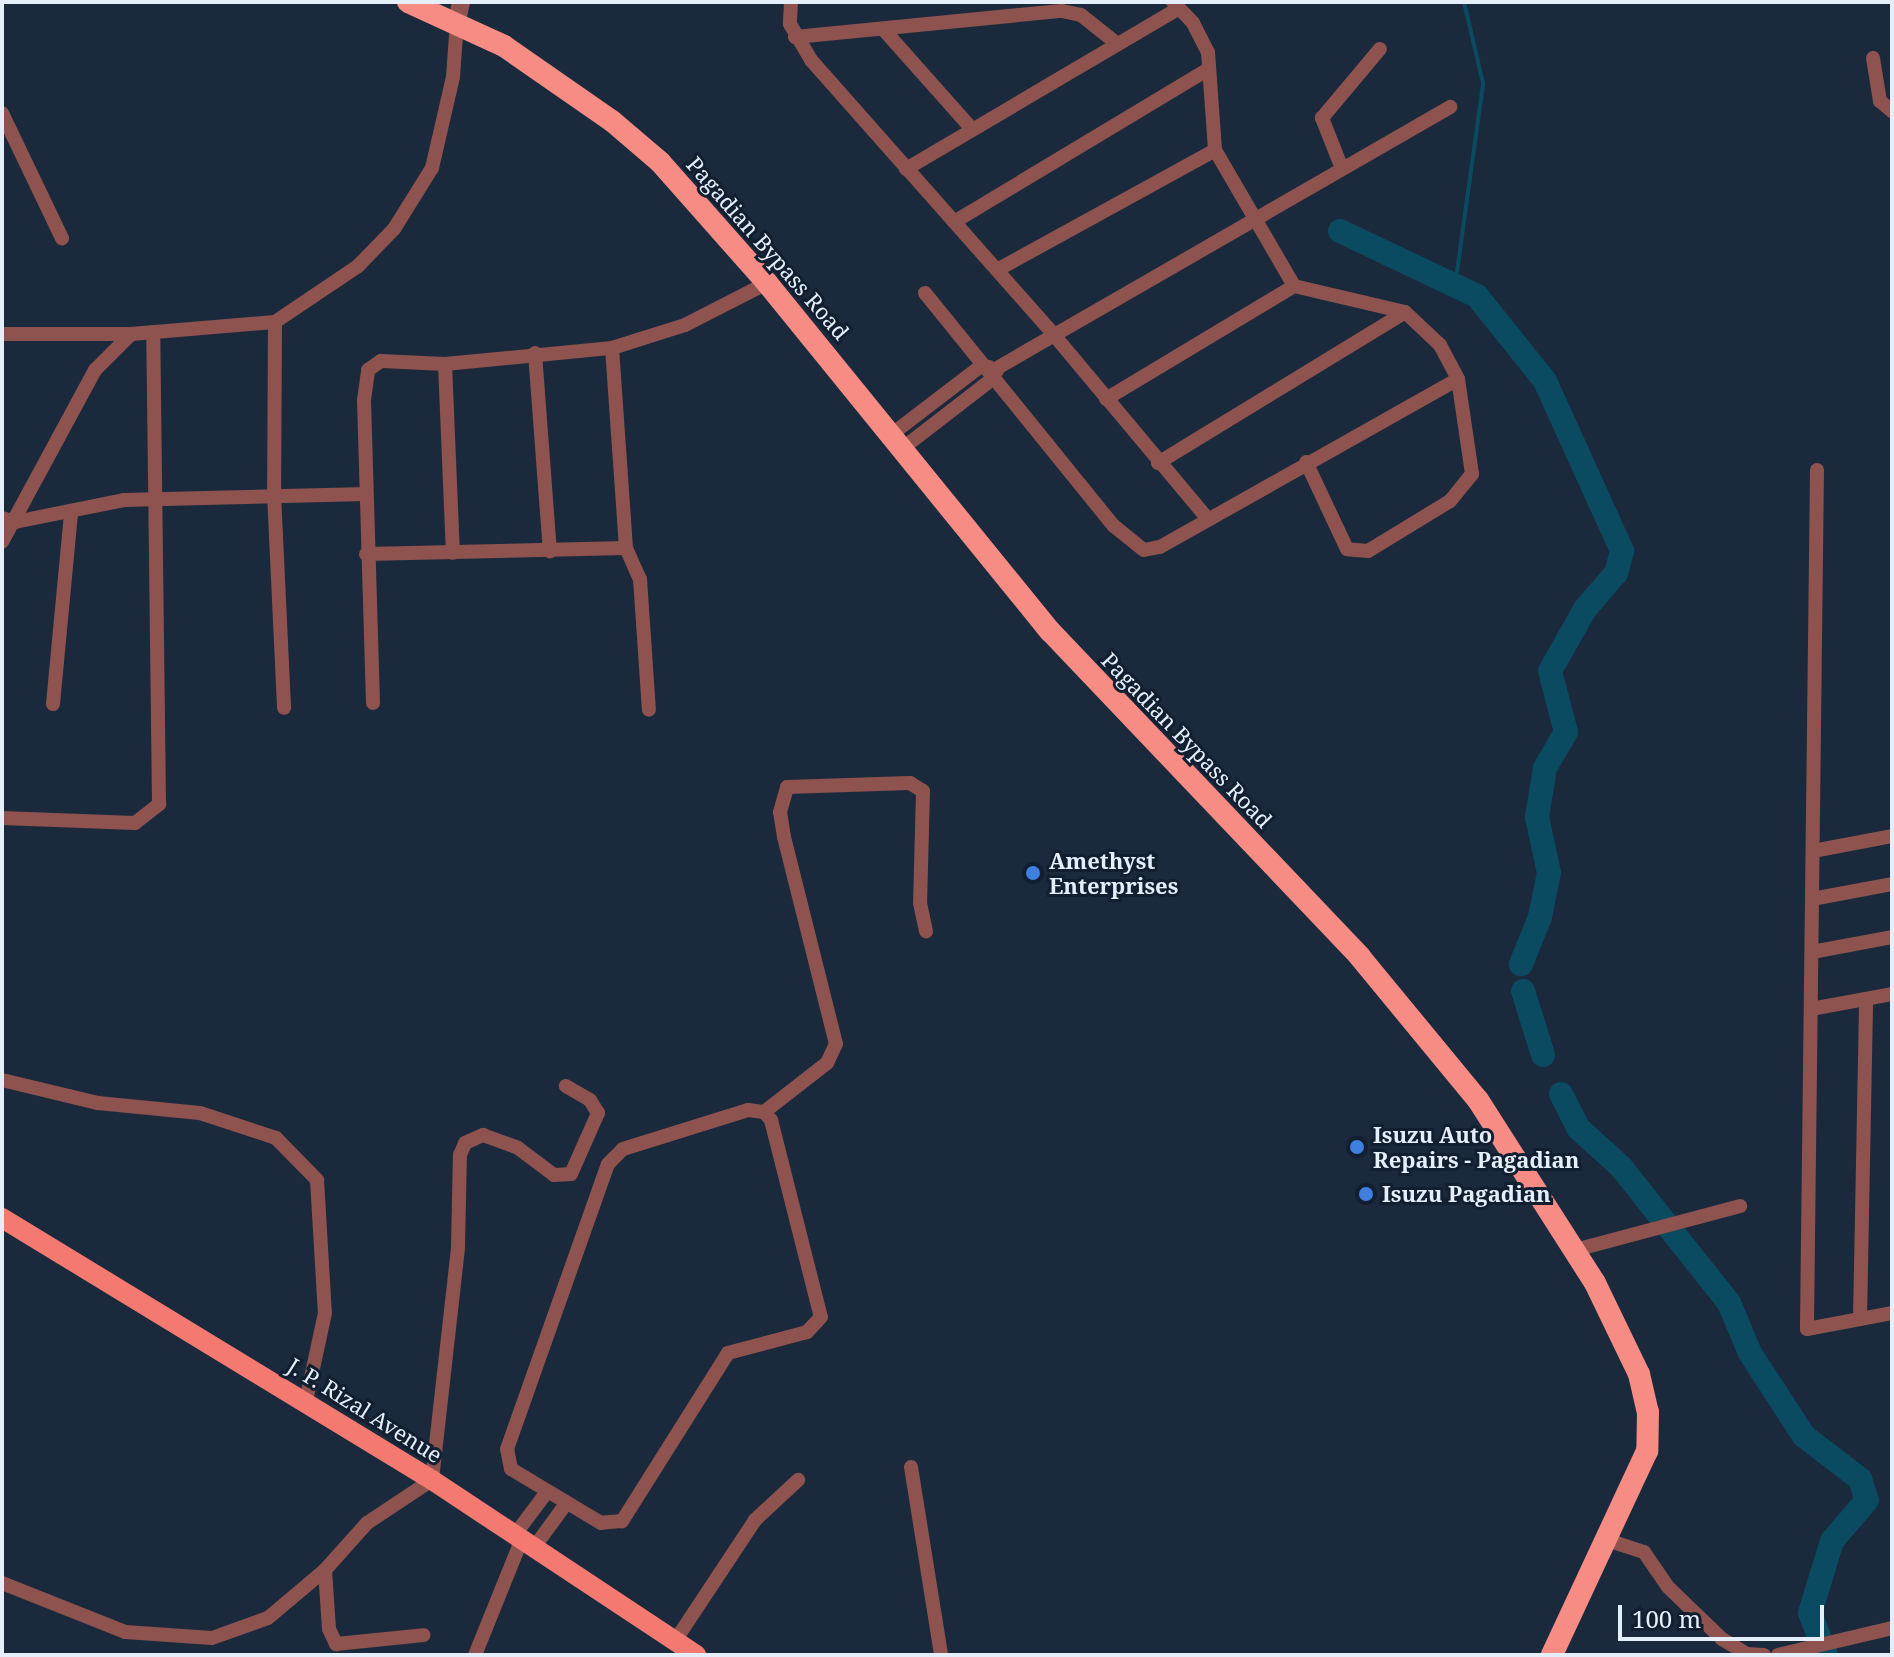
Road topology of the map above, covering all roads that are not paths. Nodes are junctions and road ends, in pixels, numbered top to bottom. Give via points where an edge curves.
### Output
1 (408, 2) edge
2 (791, 2) edge
3 (1176, 5) edge
4 (459, 11) edge
5 (884, 30) junction
6 (795, 37) junction
7 (1115, 42) junction
8 (1380, 49) dead end
9 (1873, 58) dead end
10 (1209, 69) junction
11 (1450, 107) dead end
12 (1892, 111) edge
13 (2, 113) edge
14 (971, 128) junction
15 (1215, 150) junction
16 (1341, 166) junction
17 (906, 169) junction
18 (1252, 220) junction
19 (954, 222) junction
20 (62, 238) dead end
21 (997, 270) junction
22 (767, 283) junction
23 (1294, 286) junction
24 (925, 293) dead end
25 (1405, 312) junction
26 (275, 322) junction
27 (153, 332) junction
28 (2, 334) edge
29 (131, 334) junction
30 (1054, 335) junction
31 (612, 348) junction
32 (535, 353) junction
33 (445, 364) junction
34 (981, 366) junction
35 (999, 367) junction
36 (1458, 379) junction
37 (991, 380) junction
38 (1106, 399) junction
39 (898, 441) junction
40 (1306, 462) junction
41 (1158, 463) junction
42 (1817, 470) dead end
43 (274, 494) junction
44 (366, 494) junction
45 (158, 500) junction
46 (71, 512) junction
47 (1206, 517) junction
48 (8, 520) edge
49 (2, 542) edge
50 (626, 548) junction
51 (550, 551) junction
52 (453, 553) junction
53 (366, 554) junction
54 (373, 703) dead end
55 (53, 704) dead end
56 (284, 708) dead end
57 (649, 710) dead end
58 (2, 818) edge
59 (1892, 836) edge
60 (1813, 851) junction
61 (1892, 884) edge
62 (1812, 899) junction
63 (926, 931) dead end
64 (1892, 937) edge
65 (1812, 952) junction
66 (1892, 994) edge
67 (1866, 999) junction
68 (1811, 1009) junction
69 (2, 1080) edge
70 (566, 1086) dead end
71 (764, 1112) junction
72 (1740, 1206) dead end
73 (2, 1218) edge
74 (1575, 1250) junction
75 (1892, 1313) edge
76 (1860, 1319) junction
77 (306, 1401) junction
78 (911, 1467) dead end
79 (432, 1480) junction
80 (798, 1480) dead end
81 (546, 1493) junction
82 (565, 1505) junction
83 (1607, 1540) junction
84 (523, 1542) junction
85 (325, 1570) junction
86 (2, 1583) edge
87 (1892, 1628) edge
88 (424, 1635) dead end
89 (675, 1641) junction
90 (475, 1655) edge
91 (696, 1655) edge
92 (941, 1655) edge
93 (1552, 1655) edge
94 (1764, 1655) edge
95 (1778, 1655) edge

1 - 4 highway, Pagadian Bypass Road
2 - 6 street
3 - 7 street
3 - 10 street via 1202,38
4 - 22 highway, Pagadian Bypass Road via 660,162
4 - 26 street via 443,130 416,199 358,266
5 - 6 street
5 - 7 street via 1062,11 1081,15
5 - 14 street
6 - 17 street
7 - 14 street
8 - 16 street via 1322,118
9 - 12 street via 1880,101
10 - 15 street
10 - 19 street
11 - 16 street
13 - 20 street
14 - 17 street
15 - 18 street
15 - 21 street
16 - 18 street
17 - 19 street
18 - 23 street
18 - 30 street
19 - 21 street
21 - 30 street
22 - 31 street via 685,325
22 - 39 highway, Pagadian Bypass Road
23 - 25 street
23 - 38 street
24 - 34 street
25 - 36 street via 1440,345
25 - 41 street
26 - 27 street
26 - 43 street
27 - 29 street
27 - 45 street
28 - 29 street
29 - 48 street via 95,370
30 - 35 street
30 - 38 street
31 - 32 street
31 - 50 street
32 - 33 street
32 - 51 street
33 - 44 street via 381,361 368,370
33 - 52 street
34 - 35 street
34 - 37 street
34 - 39 street
35 - 37 street
36 - 40 street
36 - 40 street via 1472,474 1450,501 1368,551 1355,553 1339,538
37 - 39 street
37 - 47 street via 1132,543 1144,550 1160,547
38 - 41 street
39 - 74 highway, Pagadian Bypass Road via 1115,705 1418,1022 1478,1100
40 - 47 street
41 - 47 street
42 - 60 street
43 - 44 street
43 - 45 street
43 - 56 street
44 - 53 street
45 - 46 street via 124,500
45 - 58 street via 159,804 135,823
46 - 48 street
46 - 55 street
48 - 49 street
50 - 51 street
50 - 57 street via 640,579
51 - 52 street
52 - 53 street
53 - 54 street
59 - 60 street
60 - 62 street
61 - 62 street
62 - 65 street
63 - 71 street via 920,903 923,791 910,783 787,787 780,812 784,837 836,1044 827,1063
64 - 65 street
65 - 68 street
66 - 67 street
67 - 68 street
67 - 76 street
68 - 76 street via 1807,1329
69 - 77 street via 98,1103 200,1113 276,1138 317,1180 325,1313
70 - 79 street via 590,1100 598,1113 571,1174 554,1175 518,1148 483,1135 465,1143 460,1155 458,1247
71 - 81 street via 748,1110 623,1149 608,1164 507,1449 511,1469
71 - 82 street via 771,1120 821,1317 807,1332 728,1353 622,1521 601,1523
72 - 74 street
73 - 77 main road, J. P. Rizal Avenue
74 - 83 highway, Pagadian Bypass Road via 1639,1374 1648,1412 1647,1451
75 - 76 street
77 - 79 main road, J. P. Rizal Avenue
78 - 92 street
79 - 84 main road, J. P. Rizal Avenue
79 - 85 street via 367,1523
80 - 89 street via 755,1520
81 - 82 street
81 - 84 street
82 - 84 street
83 - 93 highway, Pagadian Bypass Road
83 - 94 street via 1644,1552 1668,1587 1722,1639 1747,1654
84 - 89 main road, J. P. Rizal Avenue
84 - 90 street
85 - 86 street via 268,1618 212,1638 185,1640 94,1623
85 - 88 street via 329,1629 336,1644
87 - 95 street
89 - 91 main road, J. P. Rizal Avenue

